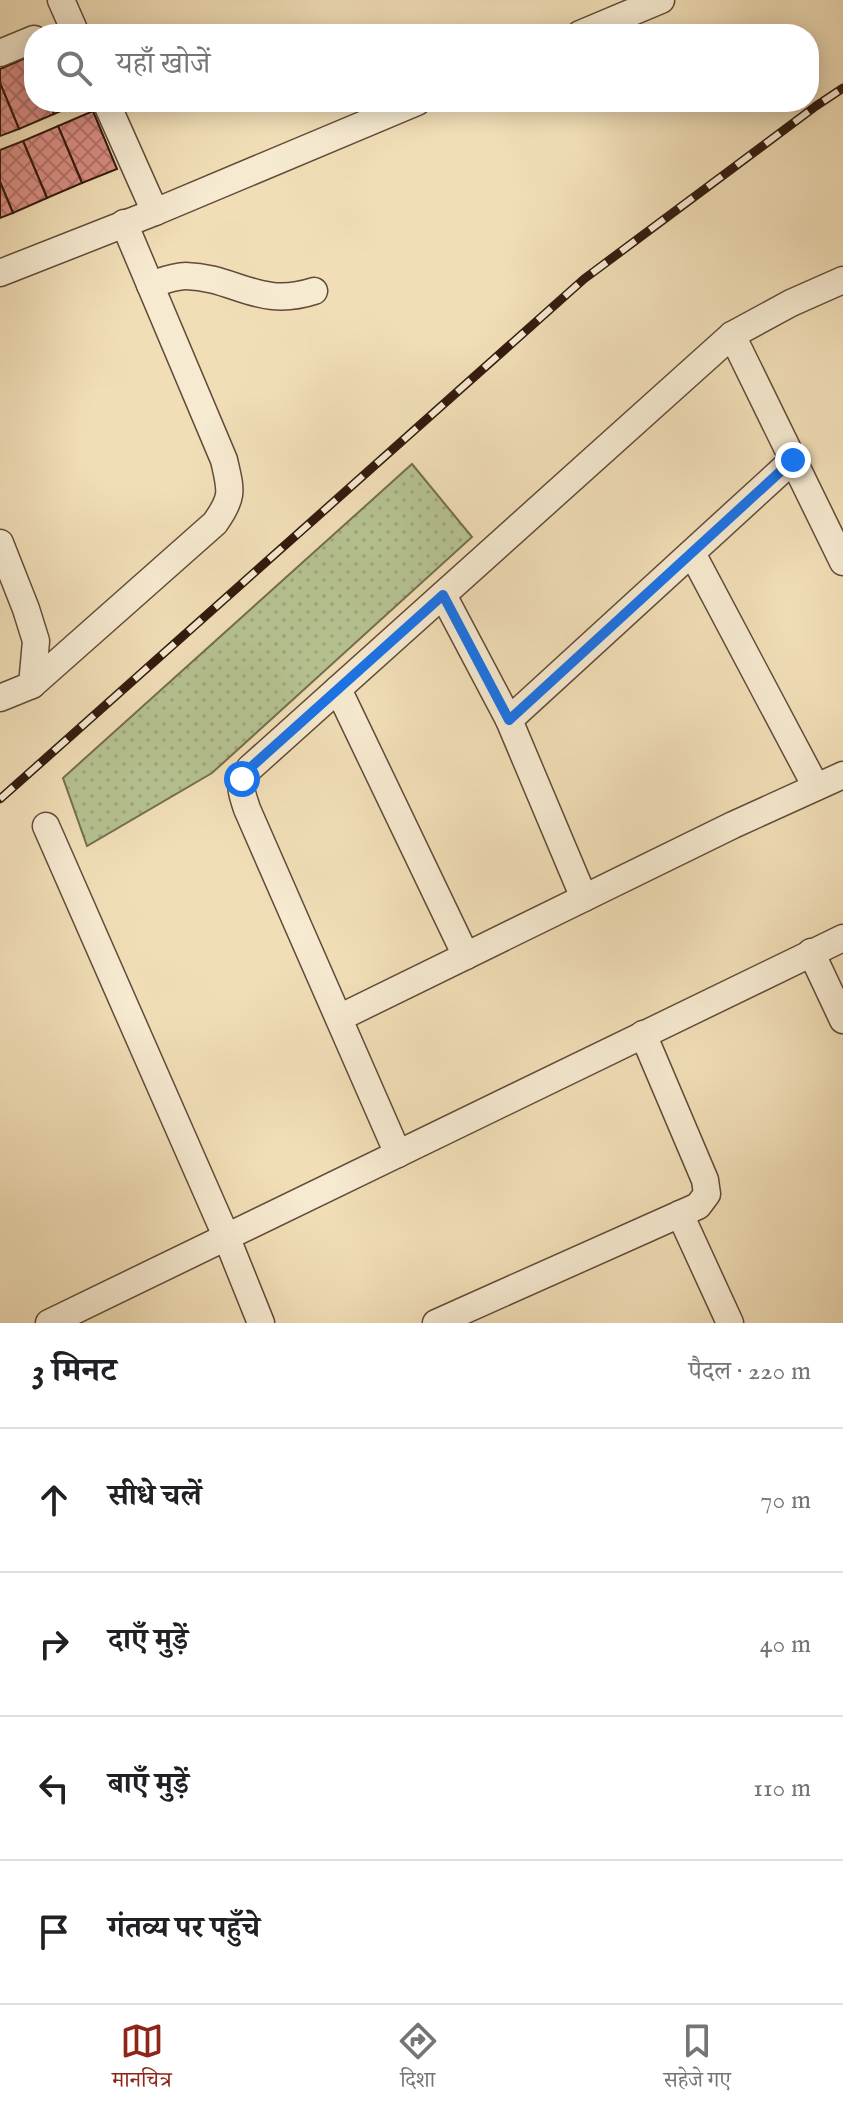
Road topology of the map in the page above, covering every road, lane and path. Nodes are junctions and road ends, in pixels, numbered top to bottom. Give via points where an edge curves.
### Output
1 (661, 0) edge
2 (604, 24) edge
3 (24, 43) edge
4 (0, 53) edge
5 (110, 112) edge
6 (393, 112) edge
7 (155, 212) junction
8 (124, 223) junction
9 (0, 273) edge
10 (843, 280) edge
11 (150, 285) junction
12 (314, 291) dead end
13 (732, 335) junction
14 (793, 460) junction
15 (0, 543) edge
16 (692, 553) junction
17 (843, 562) edge
18 (443, 595) junction
19 (32, 685) junction
20 (338, 689) junction
21 (0, 698) edge
22 (509, 720) junction
23 (843, 775) edge
24 (816, 787) junction
25 (46, 826) dead end
26 (584, 898) junction
27 (843, 938) edge
28 (811, 952) junction
29 (466, 956) junction
30 (339, 1018) junction
31 (843, 1020) edge
32 (643, 1034) junction
33 (398, 1154) junction
34 (680, 1214) junction
35 (226, 1236) junction
36 (491, 1312) edge
37 (49, 1323) edge
38 (261, 1323) edge
39 (436, 1323) edge
40 (730, 1323) edge

1 - 2 street
3 - 4 street
5 - 7 street
6 - 7 street
7 - 8 street
8 - 9 street
8 - 11 street
10 - 13 street
11 - 12 street via 184,276 260,295 290,297
11 - 19 street via 224,460 228,504 215,523
13 - 14 street
13 - 18 street
14 - 16 street
14 - 17 street
15 - 19 street via 36,641
16 - 22 street
16 - 24 street
18 - 20 street
18 - 22 street
19 - 21 street
20 - 29 street
20 - 30 street via 250,768 240,788
22 - 26 street
23 - 24 street
24 - 26 street
25 - 35 street
26 - 29 street
27 - 28 street
28 - 31 street
28 - 32 street
29 - 30 street
30 - 33 street
32 - 33 street
32 - 34 street via 705,1180 707,1194 698,1206
33 - 35 street
34 - 36 street
34 - 40 street
35 - 37 street
35 - 38 street
36 - 39 street

